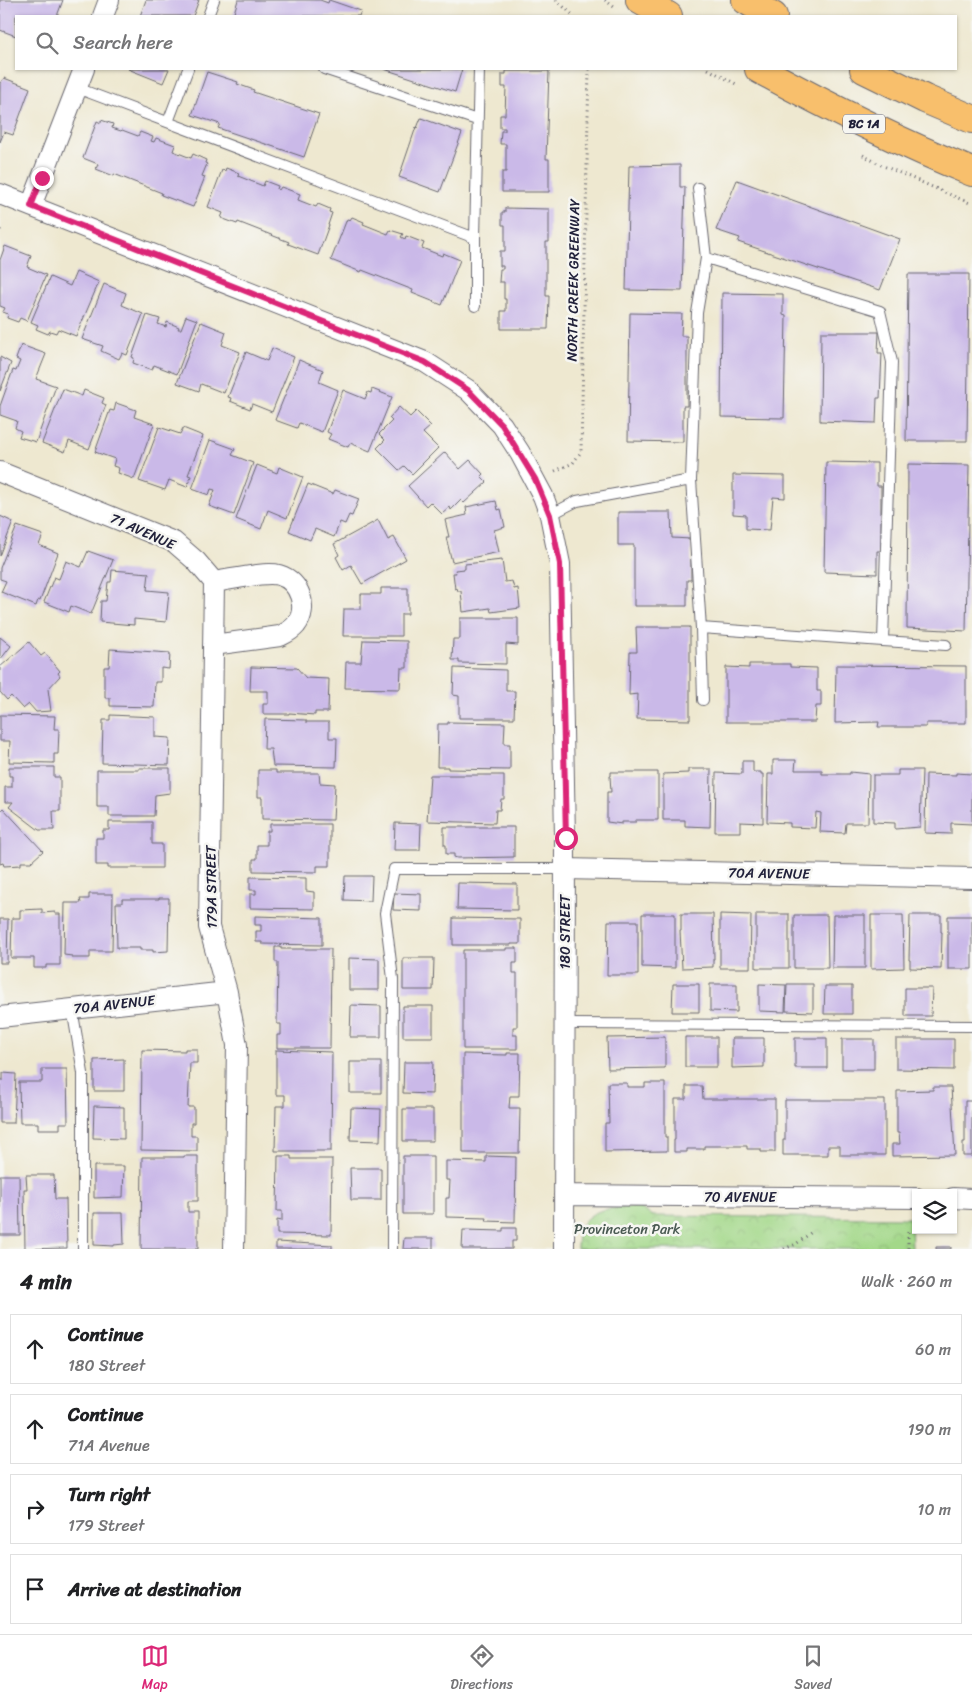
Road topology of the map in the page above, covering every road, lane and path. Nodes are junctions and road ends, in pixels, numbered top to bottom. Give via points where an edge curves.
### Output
1 (214, 0) edge
2 (556, 0) edge
3 (640, 0) edge
4 (746, 0) edge
5 (208, 15) edge
6 (573, 15) edge
7 (666, 15) edge
8 (771, 15) edge
9 (84, 70) edge
10 (188, 70) edge
11 (327, 70) edge
12 (478, 70) edge
13 (589, 70) edge
14 (761, 70) edge
15 (866, 70) edge
16 (77, 88) junction
17 (972, 119) edge
18 (477, 120) junction
19 (168, 122) junction
20 (972, 172) edge
21 (698, 188) dead end
22 (0, 194) edge
23 (31, 206) junction
24 (475, 238) junction
25 (706, 258) junction
26 (475, 306) dead end
27 (0, 472) edge
28 (549, 474) dead end
29 (691, 480) junction
30 (550, 515) junction
31 (214, 582) junction
32 (701, 628) junction
33 (883, 641) junction
34 (213, 645) junction
35 (946, 645) dead end
36 (703, 700) dead end
37 (565, 870) junction
38 (972, 878) edge
39 (227, 992) junction
40 (72, 1008) junction
41 (0, 1016) edge
42 (565, 1024) junction
43 (972, 1026) edge
44 (564, 1196) junction
45 (912, 1198) edge
46 (957, 1198) edge
47 (972, 1198) edge
48 (813, 1232) dead end
49 (908, 1232) dead end
50 (83, 1249) edge
51 (234, 1249) edge
52 (392, 1249) edge
53 (564, 1249) edge
54 (784, 1249) edge
55 (908, 1249) edge

1 - 5 lane
2 - 6 path
3 - 7 main road
4 - 8 main road
9 - 16 street
10 - 19 lane
11 - 18 lane
12 - 18 lane
13 - 28 path, NORTH CREEK GREENWAY via 581,452 573,463
14 - 20 main road, BC 1A via 861,123
15 - 17 main road
16 - 19 lane
16 - 23 street
18 - 24 lane
19 - 24 lane
21 - 25 lane
22 - 23 street, 180 STREET
23 - 30 street, 180 STREET via 425,362 468,390 502,425 535,479
24 - 26 lane
25 - 29 lane via 697,313
25 - 33 lane via 880,311 892,362
27 - 31 street, 71 AVENUE via 174,542
29 - 30 lane via 577,501
29 - 32 lane
30 - 37 street, 180 STREET via 560,564
31 - 34 street, 179A STREET
31 - 34 street via 279,575 296,586 302,606 296,625 280,636
32 - 33 lane
32 - 36 lane
33 - 35 lane
34 - 39 street, 179A STREET via 209,927
37 - 38 street, 70A AVENUE
37 - 42 street, 180 STREET
37 - 52 lane via 394,870 385,913 393,979
39 - 40 street, 70A AVENUE
39 - 51 street, 179A STREET via 237,1045
40 - 41 street, 70A AVENUE
40 - 50 lane via 83,1073
42 - 43 lane
42 - 44 street, 180 STREET
44 - 45 street, 70 AVENUE
44 - 53 street, 180 STREET
46 - 47 street
48 - 54 path
49 - 55 path

